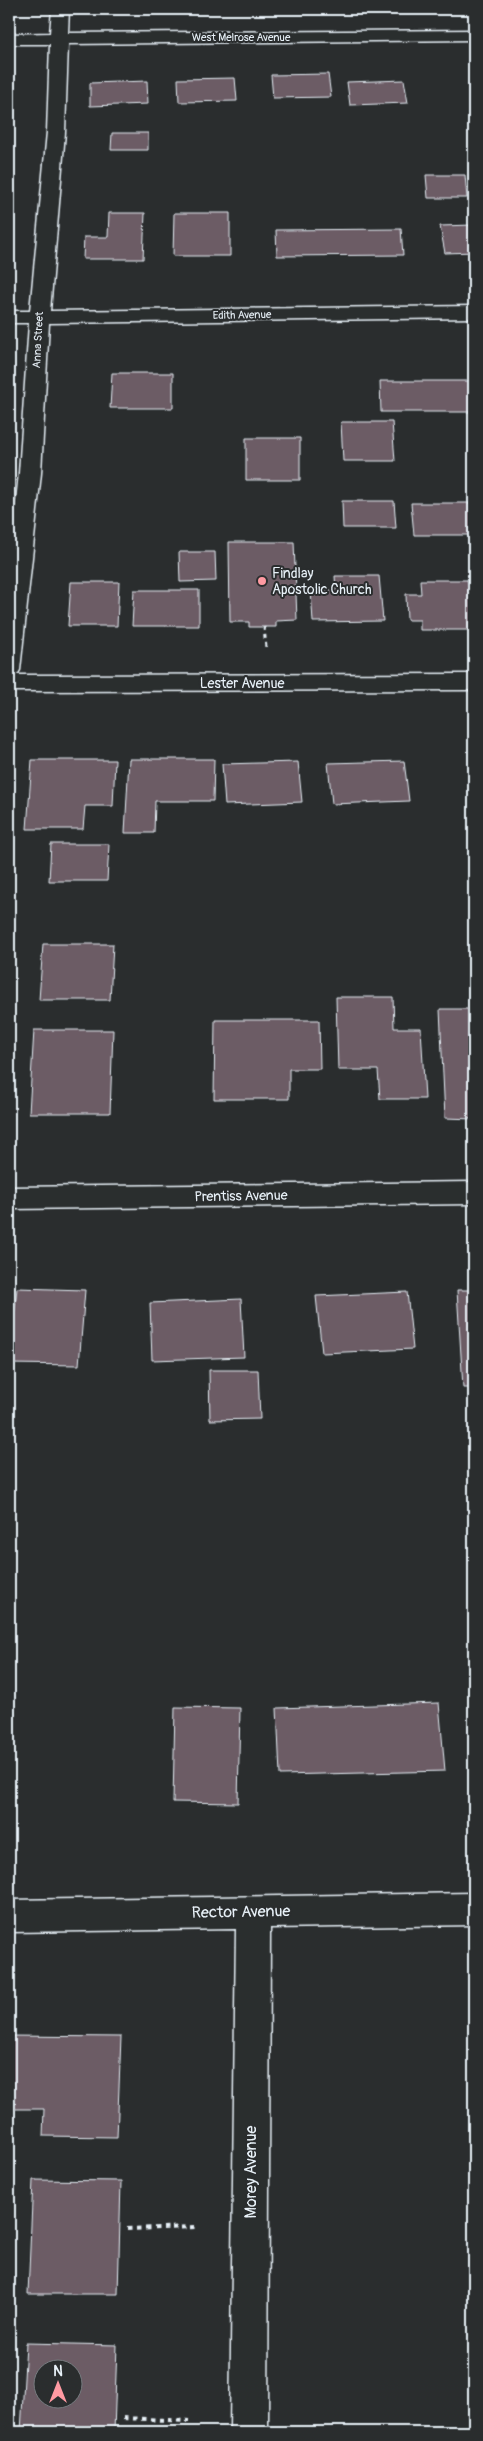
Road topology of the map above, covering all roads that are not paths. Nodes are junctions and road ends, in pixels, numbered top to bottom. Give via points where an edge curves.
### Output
1 (60, 9) edge
2 (474, 35) edge
3 (59, 38) junction
4 (9, 39) edge
5 (474, 312) edge
6 (9, 317) edge
7 (39, 317) junction
8 (9, 670) edge
9 (474, 682) edge
10 (9, 683) edge
11 (474, 1194) edge
12 (9, 1198) edge
13 (474, 1909) edge
14 (254, 1912) junction
15 (9, 1916) edge
16 (249, 2432) edge

1 - 3 street, Anna Street
2 - 3 street, West Melrose Avenue
3 - 4 street, West Melrose Avenue
3 - 7 street, Anna Street via 56,132
5 - 7 street, Edith Avenue
6 - 7 street, Edith Avenue
7 - 8 street, Anna Street via 30,473
9 - 10 street, Lester Avenue
11 - 12 street, Prentiss Avenue
13 - 14 street, Rector Avenue
14 - 15 street, Rector Avenue
14 - 16 street, Morey Avenue

